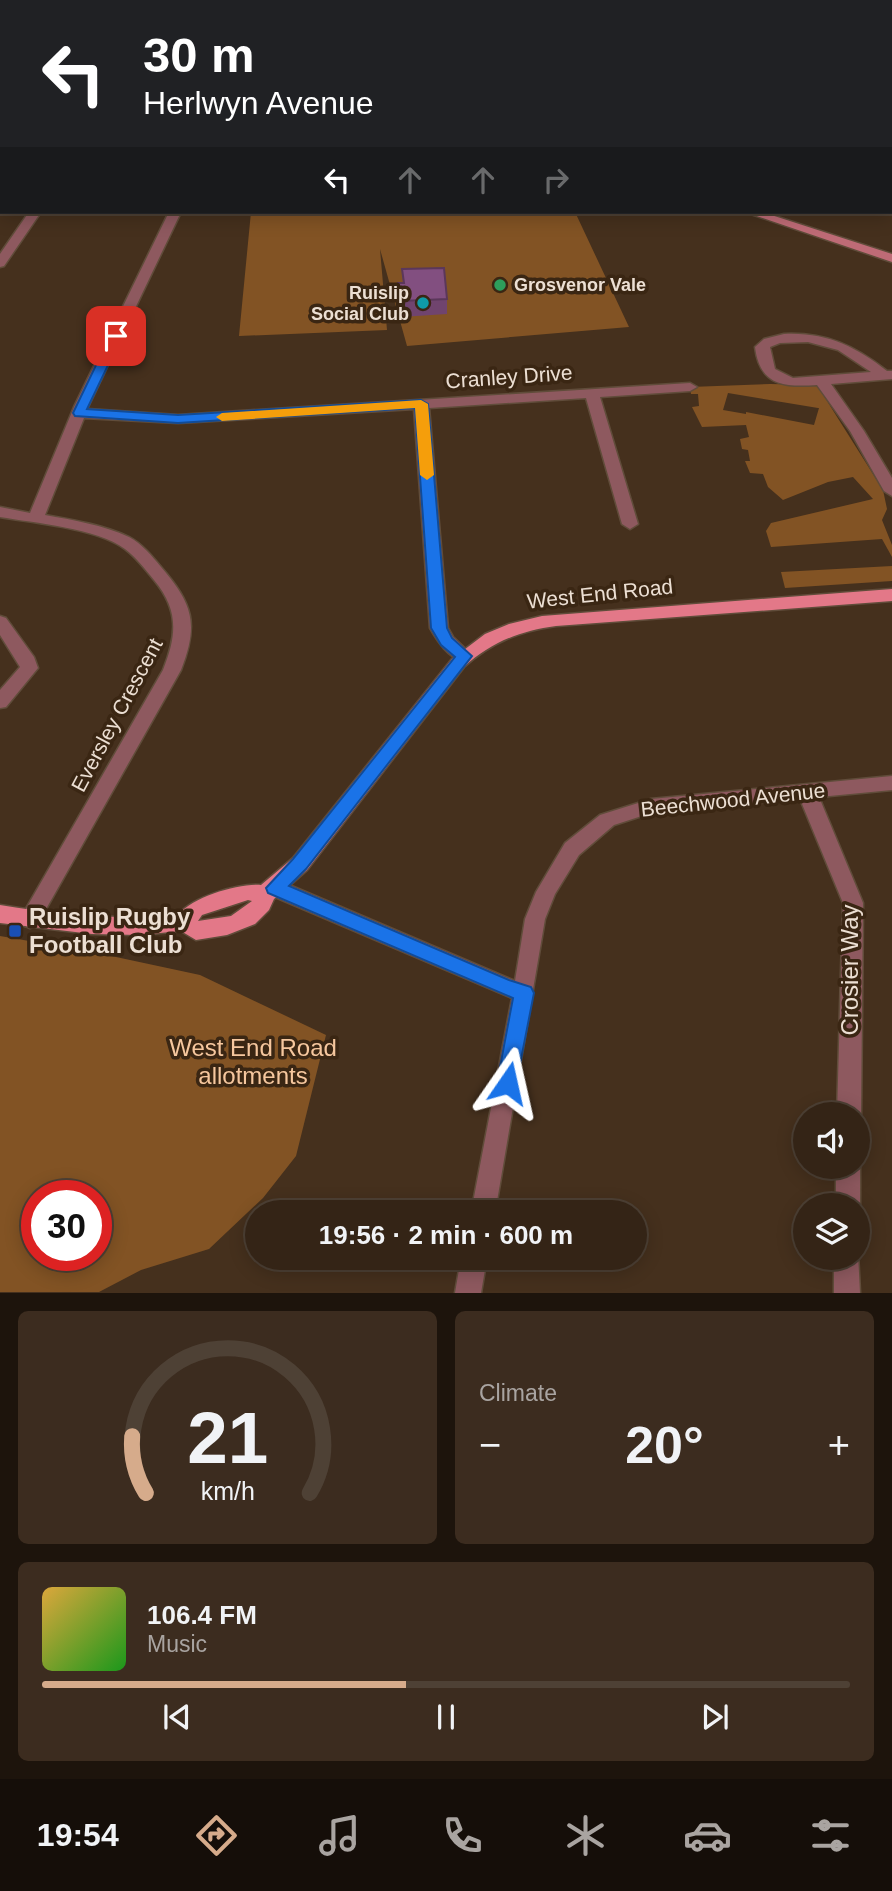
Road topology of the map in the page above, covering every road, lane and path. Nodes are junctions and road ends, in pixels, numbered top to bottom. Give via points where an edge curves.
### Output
1 (34, 214) edge
2 (174, 214) edge
3 (757, 214) edge
4 (892, 258) edge
5 (0, 263) edge
6 (888, 376) edge
7 (822, 381) junction
8 (690, 387) dead end
9 (593, 393) junction
10 (421, 404) junction
11 (79, 413) junction
12 (892, 491) edge
13 (0, 512) edge
14 (35, 520) junction
15 (631, 524) dead end
16 (892, 595) edge
17 (0, 622) edge
18 (464, 656) junction
19 (0, 702) edge
20 (892, 783) edge
21 (807, 792) junction
22 (270, 891) junction
23 (0, 914) edge
24 (30, 919) junction
25 (524, 993) junction
26 (849, 1102) edge
27 (485, 1200) edge
28 (472, 1270) edge
29 (847, 1270) edge
30 (468, 1293) edge
31 (846, 1293) edge

1 - 5 street
2 - 11 street
3 - 4 street
6 - 7 street
6 - 7 street via 839,344 777,339 762,347 773,377
7 - 12 street
8 - 9 street, Cranley Drive
9 - 10 street, Cranley Drive
9 - 15 street
10 - 11 street, Cranley Drive via 178,419
10 - 18 street via 439,628
11 - 14 street
13 - 14 street, Eversley Crescent
14 - 24 street, Eversley Crescent via 103,534 136,549 177,596 185,629 172,670
16 - 18 main road, West End Road via 535,623 492,637
17 - 19 street via 29,668
18 - 22 main road, West End Road via 300,864
20 - 21 street, Beechwood Avenue
21 - 25 street, Beechwood Avenue via 651,806 607,820 572,849 546,892 535,919
21 - 26 street, Crosier Way via 853,903
22 - 24 main road, West End Road via 260,910 228,925 196,931 185,922 114,926
22 - 25 street
23 - 24 main road, West End Road
25 - 27 street, Beechwood Avenue
28 - 30 street
29 - 31 street

